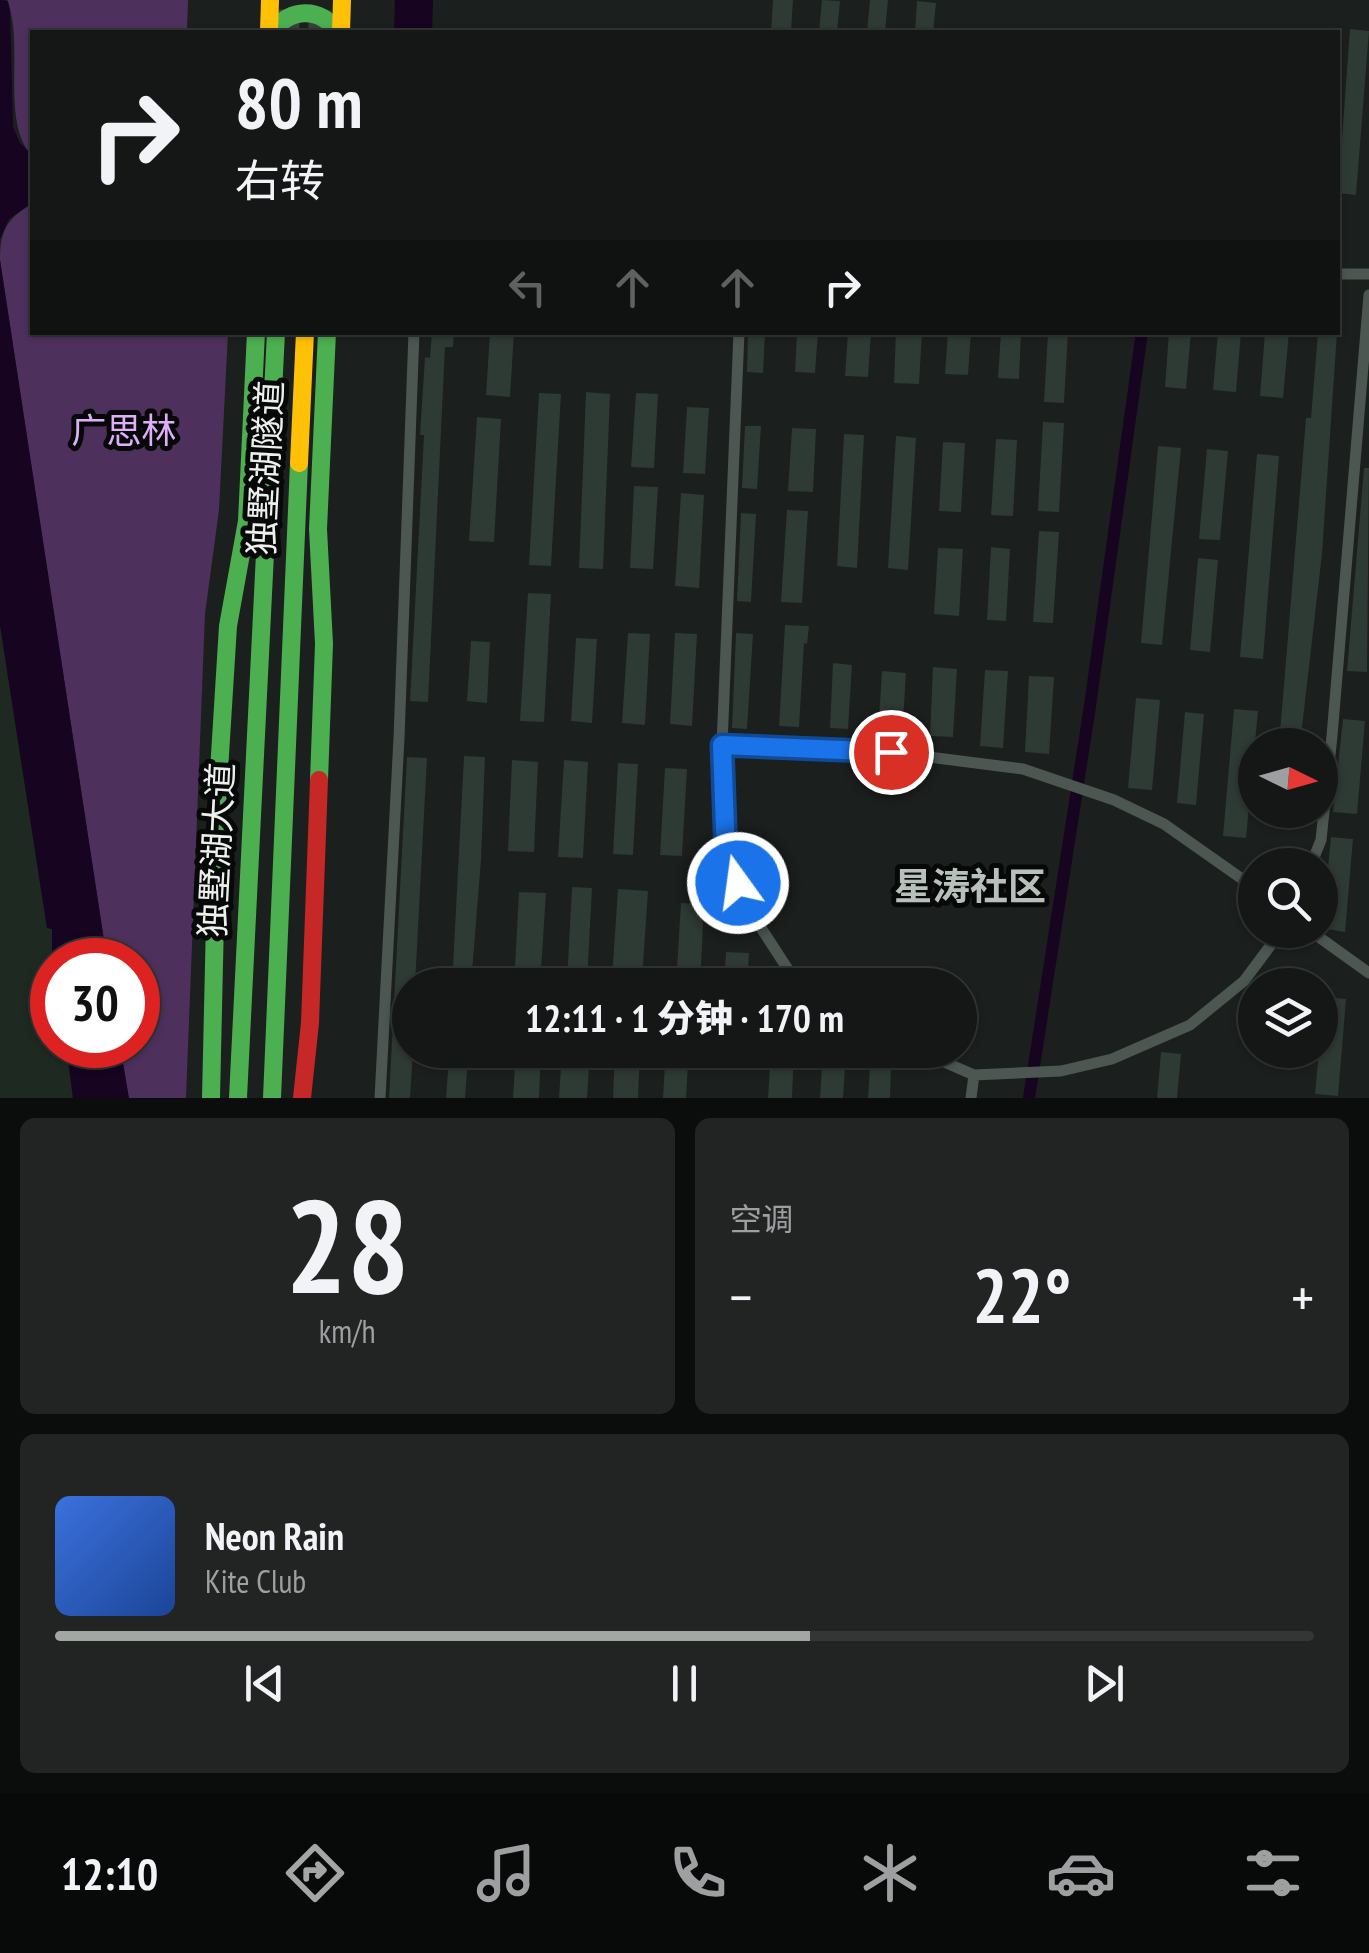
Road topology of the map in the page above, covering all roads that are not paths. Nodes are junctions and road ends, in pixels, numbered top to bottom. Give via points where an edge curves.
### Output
1 (270, 0) edge
2 (342, 0) edge
3 (270, 30) edge
4 (272, 30) edge
5 (337, 30) edge
6 (339, 30) edge
7 (1340, 274) edge
8 (1369, 274) edge
9 (1369, 294) edge
10 (256, 335) edge
11 (276, 335) edge
12 (306, 335) edge
13 (327, 335) edge
14 (414, 335) edge
15 (740, 335) edge
16 (260, 605) joint
17 (292, 607) joint
18 (722, 745) junction
19 (1318, 848) edge
20 (1238, 876) edge
21 (1269, 948) edge
22 (1334, 948) edge
23 (787, 968) edge
24 (1369, 973) edge
25 (958, 1068) edge
26 (974, 1075) junction
27 (211, 1098) edge
28 (238, 1098) edge
29 (272, 1098) edge
30 (302, 1098) edge
31 (380, 1098) edge
32 (970, 1098) edge

1 - 3 main road
2 - 6 main road
4 - 5 main road via 302,10 321,15
7 - 8 street
9 - 19 street
10 - 27 main road via 247,521 228,626 218,787
11 - 16 main road, 独墅湖隧道
12 - 17 main road, 独墅湖隧道
13 - 30 main road via 318,529 323,664
14 - 31 street
15 - 18 street
16 - 28 main road, 独墅湖大道
17 - 29 main road, 独墅湖大道
18 - 20 street via 858,748 1023,768 1164,824
18 - 23 street via 726,855 750,911
21 - 26 street via 1244,982 1190,1025 1112,1059 1047,1072
22 - 24 street
25 - 26 street
26 - 32 street

